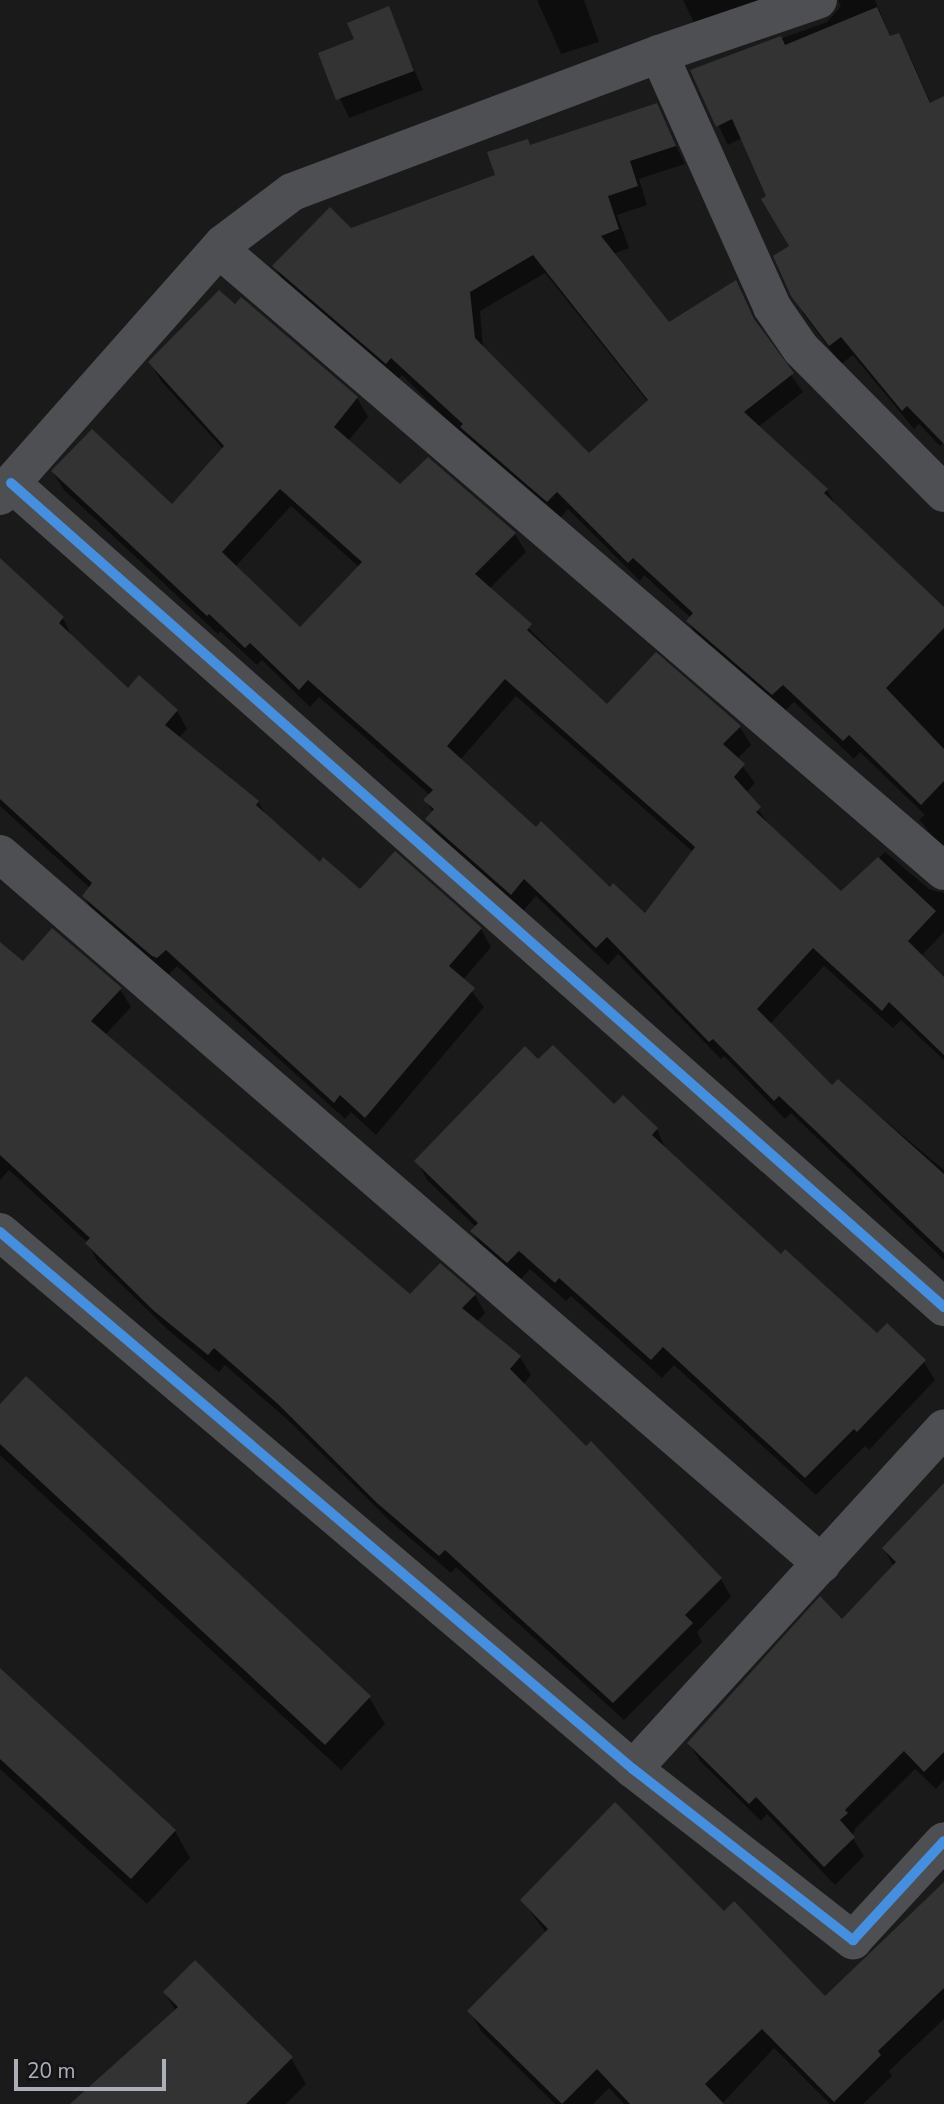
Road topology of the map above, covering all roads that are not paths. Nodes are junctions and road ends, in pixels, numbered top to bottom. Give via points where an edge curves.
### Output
1 (818, 0) edge
2 (659, 54) junction
3 (219, 249) junction
4 (6, 490) edge
5 (944, 493) edge
6 (0, 854) edge
7 (944, 871) edge
8 (0, 1232) edge
9 (944, 1307) edge
10 (944, 1430) edge
11 (822, 1564) junction
12 (634, 1769) junction
13 (944, 1841) edge

1 - 2 street
2 - 3 street via 292,192
2 - 5 street via 772,307 802,349
3 - 4 street
3 - 7 street
4 - 9 street
6 - 11 street
8 - 12 street
10 - 11 street
11 - 12 street
12 - 13 street via 853,1940

